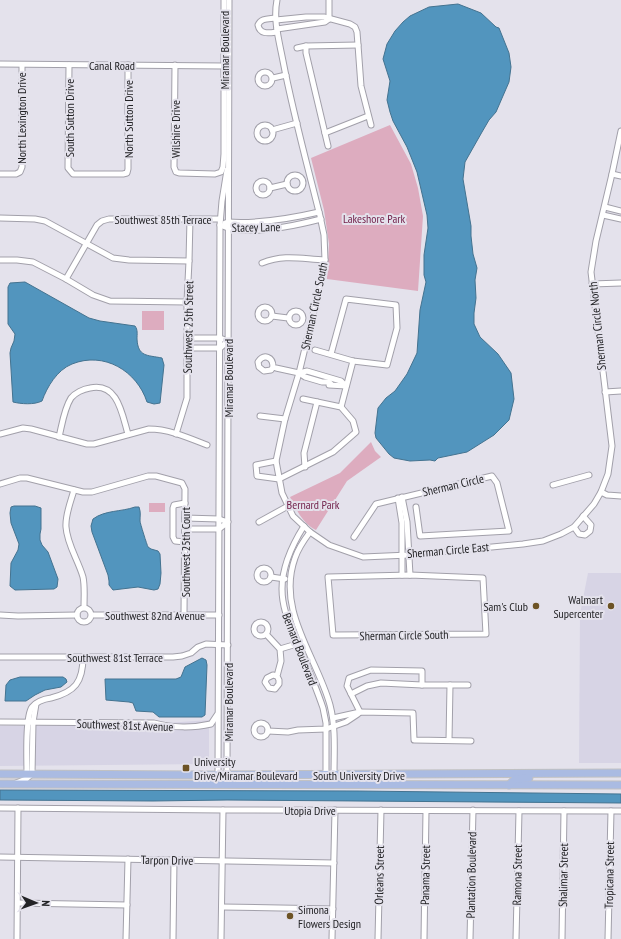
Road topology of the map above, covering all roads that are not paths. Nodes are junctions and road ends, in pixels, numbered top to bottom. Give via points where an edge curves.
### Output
1 (224, 0) edge
2 (229, 0) edge
3 (276, 0) edge
4 (329, 0) edge
5 (276, 19) junction
6 (329, 19) junction
7 (277, 30) junction
8 (358, 45) junction
9 (306, 46) junction
10 (297, 48) dead end
11 (0, 64) edge
12 (22, 64) junction
13 (69, 65) junction
14 (128, 65) junction
15 (175, 65) junction
16 (224, 66) junction
17 (286, 75) junction
18 (273, 78) dead end
19 (368, 116) junction
20 (297, 123) junction
21 (371, 125) dead end
22 (272, 130) dead end
23 (621, 131) edge
24 (325, 133) junction
25 (328, 146) dead end
26 (228, 157) junction
27 (220, 172) joint
28 (127, 173) joint
29 (0, 174) edge
30 (612, 174) junction
31 (621, 176) edge
32 (311, 179) junction
33 (302, 181) junction
34 (287, 184) junction
35 (270, 188) dead end
36 (605, 207) junction
37 (621, 211) edge
38 (319, 212) junction
39 (603, 215) junction
40 (0, 218) edge
41 (190, 219) junction
42 (220, 219) junction
43 (321, 219) junction
44 (621, 219) edge
45 (228, 222) junction
46 (220, 225) junction
47 (228, 229) junction
48 (86, 244) junction
49 (0, 260) edge
50 (189, 260) junction
51 (325, 260) junction
52 (262, 263) dead end
53 (66, 279) junction
54 (621, 283) edge
55 (592, 284) junction
56 (187, 302) junction
57 (272, 316) dead end
58 (288, 318) junction
59 (303, 320) junction
60 (311, 322) junction
61 (187, 338) junction
62 (220, 338) junction
63 (228, 341) junction
64 (187, 348) junction
65 (220, 348) junction
66 (315, 350) dead end
67 (331, 354) junction
68 (353, 361) junction
69 (273, 367) dead end
70 (299, 373) junction
71 (323, 379) junction
72 (346, 386) junction
73 (621, 391) edge
74 (605, 392) junction
75 (303, 399) dead end
76 (317, 402) junction
77 (341, 407) junction
78 (260, 416) dead end
79 (285, 419) junction
80 (0, 434) edge
81 (128, 434) junction
82 (176, 434) junction
83 (59, 437) junction
84 (207, 444) dead end
85 (276, 461) junction
86 (306, 467) junction
87 (589, 475) dead end
88 (280, 479) junction
89 (0, 484) edge
90 (553, 485) dead end
91 (74, 490) junction
92 (601, 492) junction
93 (621, 496) edge
94 (400, 498) junction
95 (185, 503) junction
96 (288, 506) junction
97 (416, 507) dead end
98 (406, 514) junction
99 (583, 516) junction
100 (185, 518) junction
101 (219, 519) junction
102 (228, 522) junction
103 (259, 522) dead end
104 (304, 526) junction
105 (574, 527) junction
106 (185, 529) junction
107 (219, 529) junction
108 (402, 530) junction
109 (408, 530) junction
110 (310, 532) junction
111 (354, 537) dead end
112 (185, 542) junction
113 (409, 542) junction
114 (409, 554) junction
115 (403, 555) junction
116 (402, 575) junction
117 (410, 575) junction
118 (271, 577) dead end
119 (283, 579) junction
120 (290, 580) junction
121 (84, 607) junction
122 (0, 615) edge
123 (77, 615) junction
124 (92, 615) junction
125 (184, 615) junction
126 (219, 615) junction
127 (266, 634) dead end
128 (305, 642) junction
129 (298, 644) junction
130 (219, 645) junction
131 (228, 645) junction
132 (280, 649) junction
133 (0, 657) edge
134 (84, 657) junction
135 (277, 676) dead end
136 (422, 685) junction
137 (450, 685) junction
138 (468, 685) dead end
139 (351, 694) junction
140 (219, 712) junction
141 (360, 712) junction
142 (333, 718) junction
143 (0, 722) edge
144 (30, 722) junction
145 (334, 726) junction
146 (326, 729) junction
147 (268, 731) dead end
148 (449, 740) junction
149 (471, 741) dead end
150 (621, 772) edge
151 (576, 773) junction
152 (0, 774) edge
153 (29, 774) junction
154 (49, 774) junction
155 (227, 775) junction
156 (326, 775) junction
157 (334, 775) junction
158 (218, 776) junction
159 (0, 784) edge
160 (15, 784) junction
161 (36, 784) junction
162 (222, 784) junction
163 (509, 785) junction
164 (621, 785) edge
165 (0, 808) edge
166 (18, 808) junction
167 (223, 810) junction
168 (335, 810) junction
169 (380, 810) junction
170 (472, 810) junction
171 (426, 811) junction
172 (519, 811) junction
173 (564, 811) junction
174 (611, 811) junction
175 (621, 811) edge
176 (0, 857) edge
177 (18, 857) junction
178 (128, 859) junction
179 (174, 860) junction
180 (222, 861) junction
181 (334, 863) junction
182 (18, 903) junction
183 (127, 905) junction
184 (222, 907) junction
185 (333, 909) junction
186 (17, 939) edge
187 (126, 939) edge
188 (173, 939) edge
189 (221, 939) edge
190 (332, 939) edge
191 (378, 939) edge
192 (424, 939) edge
193 (470, 939) edge
194 (516, 939) edge
195 (562, 939) edge
196 (608, 939) edge

1 - 16 street, Miramar Boulevard
2 - 26 street, Miramar Boulevard
3 - 5 street, Sherman Circle South
4 - 6 street
5 - 6 street
5 - 7 street, Sherman Circle South
5 - 7 street via 260,21 258,30 269,33
6 - 7 street via 325,22
6 - 8 street via 355,27
7 - 17 street, Sherman Circle South
8 - 9 street
8 - 19 street via 361,86
9 - 10 street
9 - 24 street
11 - 12 street, Canal Road
12 - 13 street, Canal Road
12 - 29 street, North Lexington Drive via 22,167 16,174
13 - 14 street, Canal Road
13 - 28 street, South Sutton Drive via 70,172
14 - 15 street, Canal Road
14 - 28 street, North Sutton Drive
15 - 16 street, Canal Road
15 - 27 street, Wilshire Drive via 176,172
16 - 27 street, Miramar Boulevard via 224,154
17 - 18 street
17 - 20 street, Sherman Circle South
19 - 21 street
19 - 24 street
20 - 22 street
20 - 32 street, Sherman Circle South
23 - 30 street, Sherman Circle North
24 - 25 street
26 - 42 street, Miramar Boulevard
26 - 45 street, Miramar Boulevard
30 - 31 street
30 - 36 street, Sherman Circle North
32 - 33 street
32 - 38 street, Sherman Circle South
33 - 34 street via 293,175
33 - 34 street via 300,189 290,189
34 - 35 street
36 - 37 street
36 - 39 street, Sherman Circle North
38 - 43 street, Sherman Circle South
38 - 45 street, Stacey Lane via 269,222
39 - 44 street
39 - 55 street, Sherman Circle North via 592,257
40 - 48 street via 45,221
41 - 42 street, Southwest 85th Terrace
41 - 48 street, Southwest 85th Terrace via 110,219 97,225
41 - 50 street, Southwest 25th Street
42 - 46 street, Miramar Boulevard
43 - 47 street, Stacey Lane via 270,229
43 - 51 street, Sherman Circle South
45 - 46 street, Stacey Lane
45 - 47 street, Miramar Boulevard
46 - 47 street, Stacey Lane
46 - 62 street, Miramar Boulevard
47 - 63 street, Miramar Boulevard
48 - 50 street via 106,255 121,259
48 - 53 street, Southwest 85th Terrace
49 - 53 street via 33,262
50 - 56 street, Southwest 25th Street
51 - 52 street via 286,257
51 - 60 street, Sherman Circle South
53 - 56 street via 93,295 110,301
54 - 55 street
55 - 74 street, Sherman Circle North
56 - 61 street, Southwest 25th Street
57 - 58 street
58 - 59 street via 295,325
58 - 59 street via 291,312 297,311 301,313
59 - 60 street
60 - 70 street, Sherman Circle South
61 - 62 street
61 - 64 street, Southwest 25th Street
62 - 63 street
62 - 65 street, Miramar Boulevard
63 - 65 street
63 - 102 street, Miramar Boulevard
64 - 65 street
64 - 82 street, Southwest 25th Street via 186,398
65 - 101 street, Miramar Boulevard
66 - 67 street
67 - 68 street
67 - 68 street via 346,299 396,305 397,328 387,365
68 - 72 street
69 - 70 street
70 - 71 street via 305,377
70 - 79 street, Sherman Circle South
71 - 72 street via 342,381
71 - 72 street via 325,384
72 - 77 street
73 - 74 street
74 - 92 street, Sherman Circle North via 612,446 608,474
75 - 76 street
76 - 77 street
76 - 86 street via 304,453
77 - 86 street via 354,421 356,432 333,452
78 - 79 street
79 - 85 street, Sherman Circle South
80 - 83 street via 31,428
81 - 82 street via 150,429
81 - 83 street via 94,444
81 - 83 street via 115,396 107,390 94,387 86,388 72,397
82 - 84 street
85 - 88 street, Sherman Circle South
85 - 88 street via 256,465 257,476
86 - 88 street
87 - 90 street
88 - 96 street, Sherman Circle South via 282,493
89 - 91 street via 27,478
91 - 95 street, Southwest 25th Court via 92,492 156,476 182,483 185,489
91 - 121 street via 66,527 83,576
92 - 93 street
92 - 99 street, Sherman Circle North
94 - 97 street, Sherman Circle via 492,476 497,483 508,531 420,536
94 - 98 street
94 - 108 street
94 - 111 street, Sherman Circle via 376,504
95 - 100 street, Southwest 25th Court
95 - 112 street via 174,504 173,508 173,537 175,541
96 - 103 street
96 - 104 street, Sherman Circle South via 293,516
98 - 109 street
98 - 113 street via 410,522
99 - 105 street, Sherman Circle East
99 - 105 street via 591,525 590,531 585,535 580,534
100 - 101 street
100 - 106 street, Southwest 25th Court
101 - 102 street
101 - 107 street, Miramar Boulevard
102 - 107 street
102 - 131 street, Miramar Boulevard
104 - 110 street, Sherman Circle South
104 - 119 street, Bernard Boulevard via 293,543
105 - 114 street, Sherman Circle East via 543,541
106 - 107 street
106 - 112 street, Southwest 25th Court
107 - 126 street, Miramar Boulevard
108 - 109 street
108 - 115 street
109 - 113 street
110 - 115 street, Sherman Circle East via 329,545 363,557
110 - 120 street, Bernard Boulevard via 295,558
112 - 125 street, Southwest 25th Court
113 - 114 street
114 - 115 street, Sherman Circle East
114 - 117 street
115 - 116 street
116 - 117 street, Sherman Circle South
116 - 117 street, Sherman Circle South via 328,576 333,635 486,634 483,578
118 - 119 street
119 - 120 street
119 - 129 street, Bernard Boulevard via 284,610
120 - 128 street, Bernard Boulevard via 292,613
121 - 123 street
121 - 124 street, Southwest 82nd Avenue via 89,609
122 - 123 street, Southwest 82nd Avenue
123 - 124 street, Southwest 82nd Avenue via 81,621 86,622
124 - 125 street, Southwest 82nd Avenue
125 - 126 street, Southwest 82nd Avenue
126 - 130 street, Miramar Boulevard
127 - 132 street
128 - 129 street
128 - 142 street, Bernard Boulevard via 326,693
129 - 132 street
129 - 146 street, Bernard Boulevard via 322,704
130 - 131 street, Southwest 81st Terrace
130 - 134 street, Southwest 81st Terrace via 206,644 182,656
130 - 140 street, Miramar Boulevard
131 - 155 street, Miramar Boulevard
132 - 135 street via 281,662
133 - 134 street, Southwest 81st Terrace
134 - 144 street via 83,670 78,682 61,695 44,699 32,707
136 - 137 street
136 - 139 street via 381,683 367,686
136 - 139 street via 422,671 372,670 349,678 347,686
137 - 138 street
137 - 148 street
139 - 141 street
140 - 144 street, Southwest 81st Avenue via 211,724 204,726
140 - 158 street, Miramar Boulevard
141 - 142 street
141 - 145 street via 346,722
141 - 148 street via 413,713 414,740
142 - 145 street, Bernard Boulevard
143 - 144 street, Southwest 81st Avenue
144 - 153 street
145 - 146 street
145 - 157 street, Bernard Boulevard
146 - 147 street
146 - 156 street, Bernard Boulevard
148 - 149 street
150 - 151 main road, South University Drive
151 - 157 main road, South University Drive
151 - 163 main road via 567,776 515,779
152 - 153 main road, South University Drive
153 - 154 main road, South University Drive
153 - 160 street
154 - 158 main road, South University Drive
154 - 161 main road
155 - 156 main road, South University Drive
155 - 158 main road, South University Drive
155 - 162 street, Miramar Boulevard
156 - 157 main road, South University Drive
158 - 162 street, Miramar Boulevard
159 - 160 main road, South University Drive
160 - 161 main road, South University Drive
161 - 162 main road, South University Drive
162 - 163 main road, South University Drive
163 - 164 main road, South University Drive
165 - 166 street, Utopia Drive
166 - 167 street, Utopia Drive
166 - 177 street
167 - 168 street, Utopia Drive
167 - 180 street
168 - 169 street, Utopia Drive
168 - 181 street
169 - 171 street, Utopia Drive
169 - 191 street, Orleans Street
170 - 171 street, Utopia Drive
170 - 172 street, Utopia Drive
170 - 193 street, Plantation Boulevard
171 - 192 street, Panama Street
172 - 173 street, Utopia Drive
172 - 194 street, Ramona Street
173 - 174 street, Utopia Drive
173 - 195 street, Shalimar Street
174 - 175 street, Utopia Drive
174 - 196 street, Tropicana Street
176 - 177 street, Tarpon Drive
177 - 178 street, Tarpon Drive
177 - 182 street
178 - 179 street, Tarpon Drive
178 - 183 street
179 - 180 street, Tarpon Drive
179 - 188 street
180 - 181 street, Tarpon Drive
180 - 184 street
181 - 185 street
182 - 183 street
182 - 186 street
183 - 187 street
184 - 185 street
184 - 189 street
185 - 190 street

